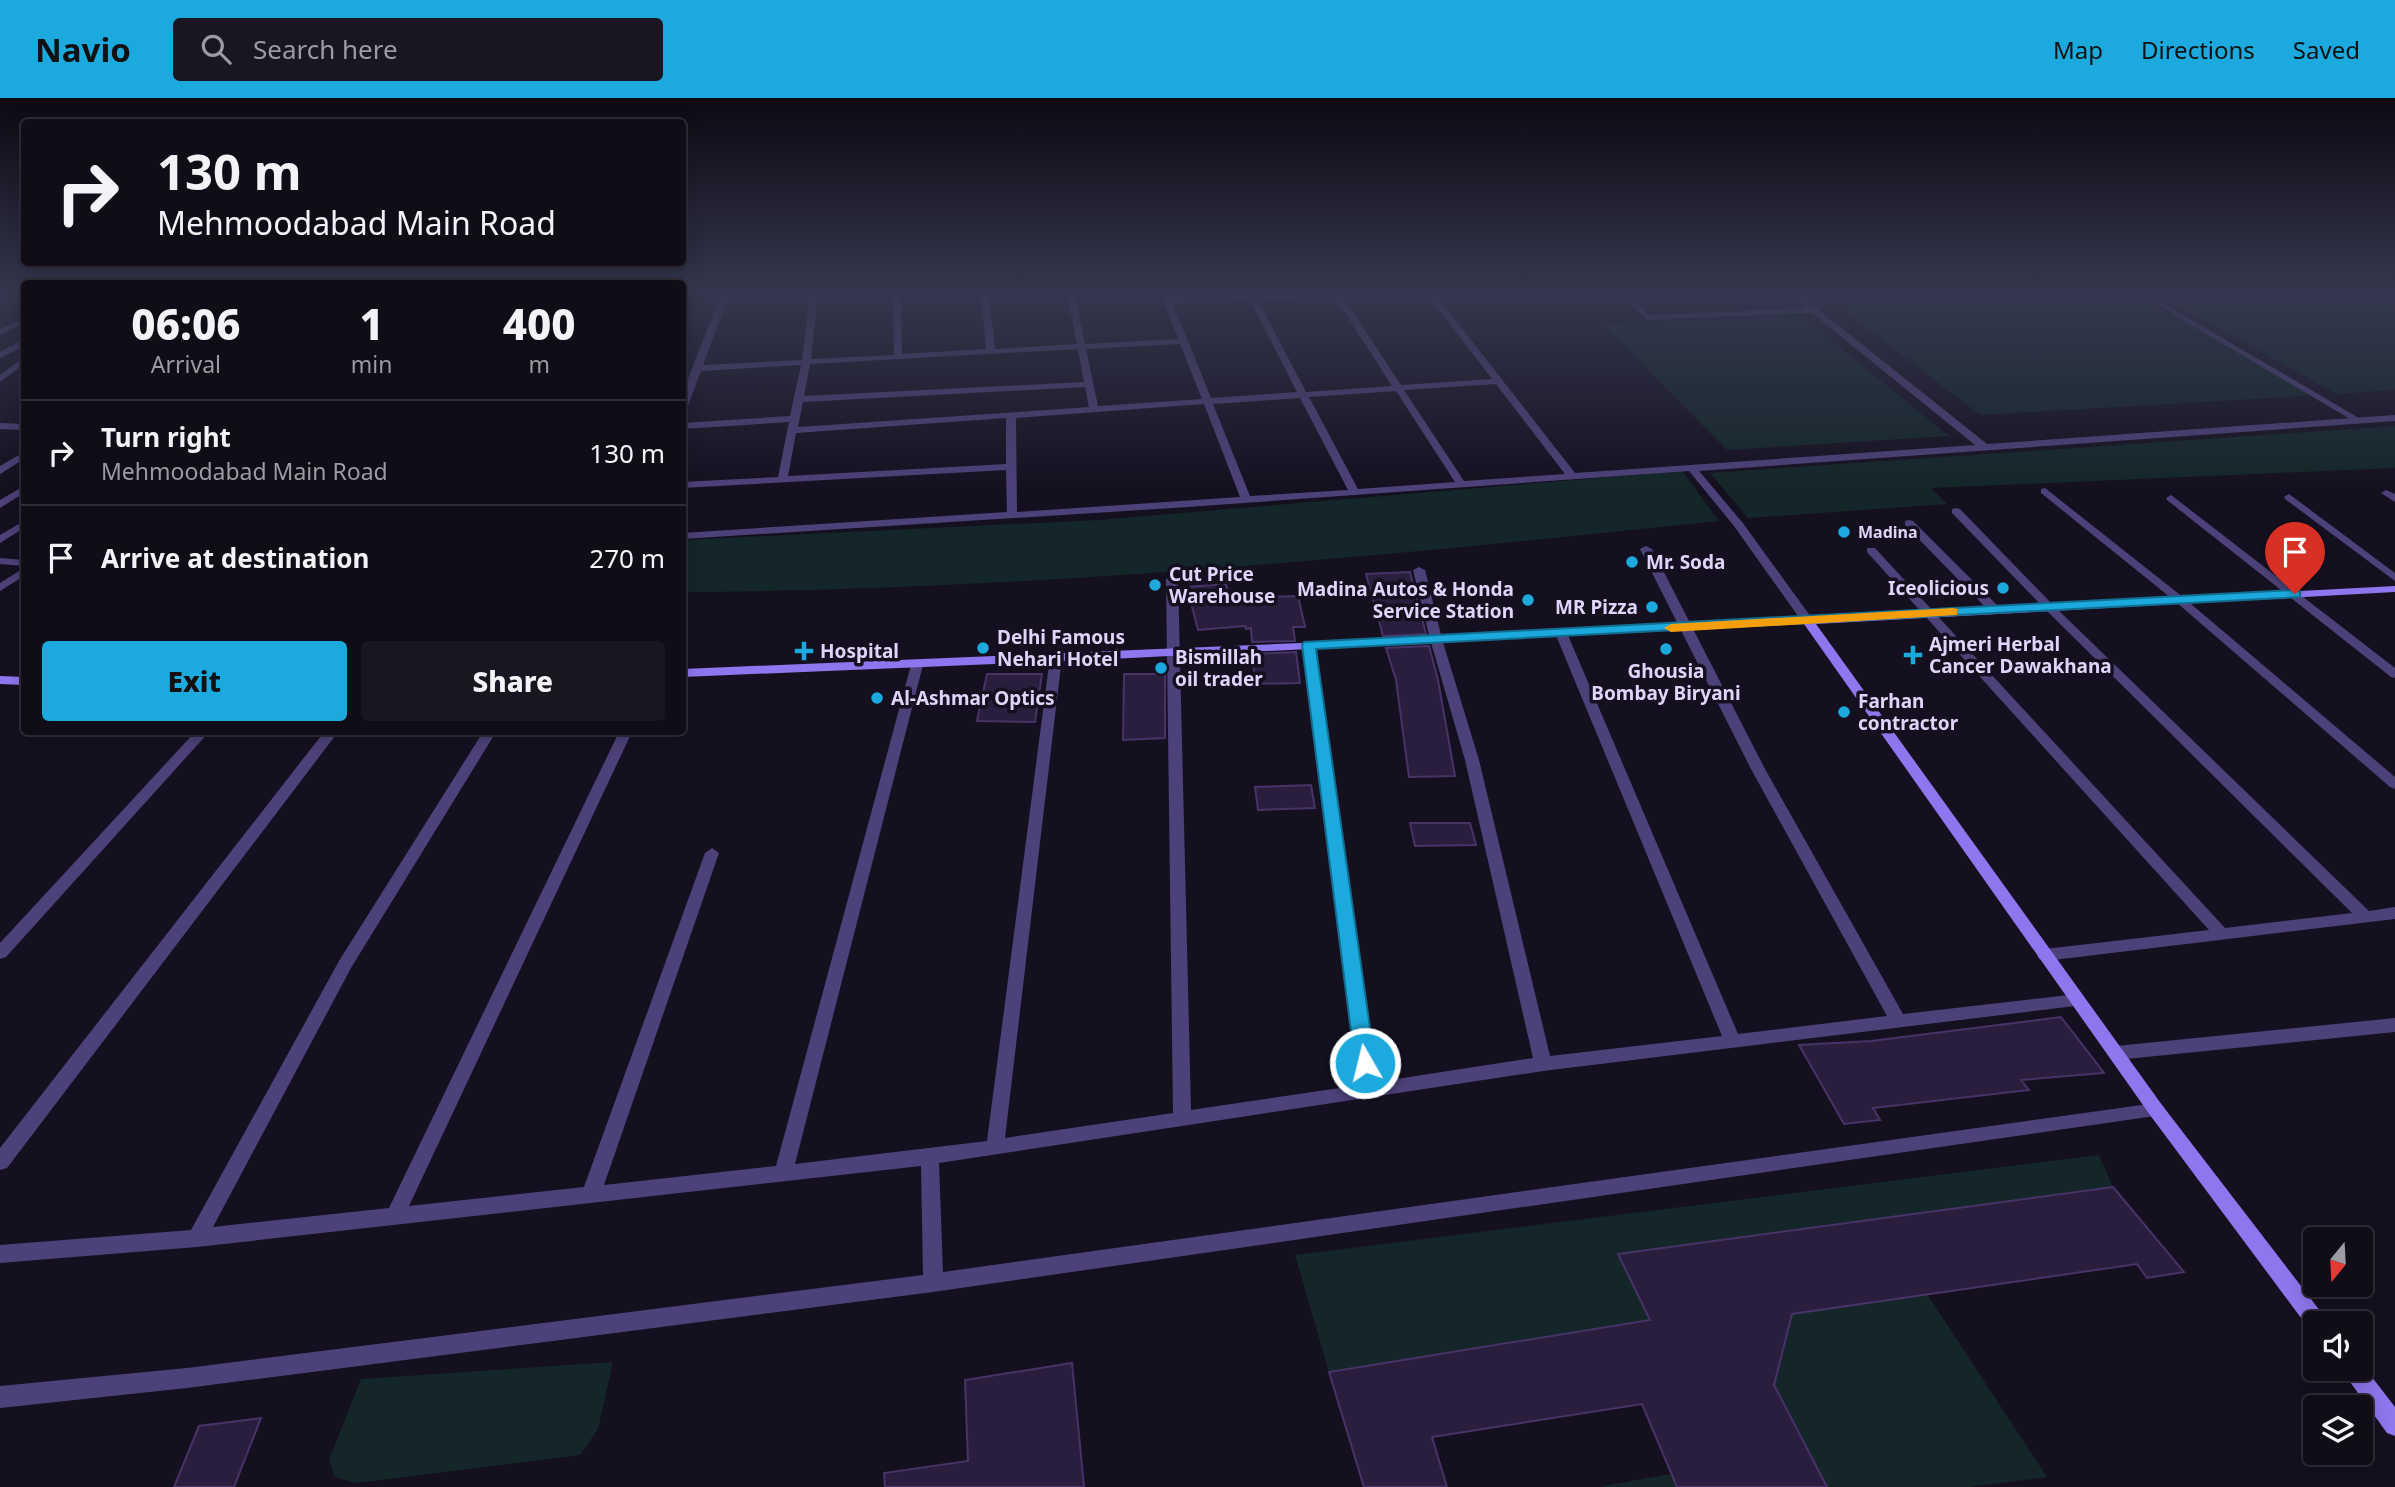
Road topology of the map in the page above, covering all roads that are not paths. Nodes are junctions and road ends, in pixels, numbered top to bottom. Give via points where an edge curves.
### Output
1 (701, 359) edge
2 (806, 359) edge
3 (865, 359) edge
4 (1084, 359) edge
5 (1191, 359) edge
6 (1285, 359) edge
7 (1380, 359) edge
8 (1481, 359) edge
9 (1875, 359) edge
10 (2253, 359) edge
11 (21, 362) edge
12 (806, 362) junction
13 (698, 368) junction
14 (0, 379) edge
15 (1498, 381) junction
16 (1089, 384) junction
17 (1398, 387) junction
18 (1304, 394) junction
19 (686, 398) edge
20 (798, 399) junction
21 (1208, 401) junction
22 (1094, 409) junction
23 (1011, 415) junction
24 (2395, 418) edge
25 (2360, 421) junction
26 (793, 425) junction
27 (0, 426) edge
28 (686, 426) edge
29 (20, 427) edge
30 (1984, 447) junction
31 (21, 457) edge
32 (1011, 467) junction
33 (1692, 468) junction
34 (0, 471) edge
35 (1572, 476) junction
36 (782, 480) junction
37 (1461, 484) junction
38 (686, 485) edge
39 (21, 491) edge
40 (2045, 491) dead end
41 (1354, 492) junction
42 (2289, 497) dead end
43 (2171, 498) dead end
44 (1246, 500) junction
45 (0, 505) edge
46 (1956, 511) dead end
47 (1012, 515) junction
48 (1909, 523) dead end
49 (21, 526) edge
50 (686, 536) edge
51 (0, 540) edge
52 (1646, 549) dead end
53 (1871, 550) dead end
54 (0, 561) edge
55 (21, 563) edge
56 (1419, 570) dead end
57 (21, 573) edge
58 (2395, 578) edge
59 (1172, 579) dead end
60 (0, 588) edge
61 (2395, 589) edge
62 (2295, 594) junction
63 (2180, 600) junction
64 (2049, 607) junction
65 (1994, 610) junction
66 (1930, 613) junction
67 (1807, 620) junction
68 (1688, 627) junction
69 (1561, 633) junction
70 (1436, 639) junction
71 (1309, 645) junction
72 (1174, 651) junction
73 (1056, 657) junction
74 (917, 665) junction
75 (686, 673) edge
76 (2395, 674) edge
77 (0, 680) edge
78 (21, 681) edge
79 (199, 735) edge
80 (329, 735) edge
81 (487, 735) edge
82 (624, 735) edge
83 (2395, 783) edge
84 (712, 853) dead end
85 (2395, 913) edge
86 (2365, 916) junction
87 (2221, 933) junction
88 (0, 953) edge
89 (2045, 955) junction
90 (2077, 1000) junction
91 (1898, 1021) junction
92 (2395, 1025) edge
93 (1732, 1040) junction
94 (2116, 1053) junction
95 (1544, 1063) junction
96 (1369, 1090) junction
97 (2156, 1110) junction
98 (1182, 1118) junction
99 (995, 1147) junction
100 (930, 1157) junction
101 (0, 1162) edge
102 (783, 1173) junction
103 (591, 1194) junction
104 (395, 1216) junction
105 (197, 1238) junction
106 (0, 1254) edge
107 (933, 1283) junction
108 (2308, 1311) edge
109 (2362, 1381) edge
110 (0, 1397) edge
111 (2395, 1426) edge

1 - 13 street
2 - 12 street
3 - 12 street
4 - 16 street
5 - 21 street
6 - 18 street
7 - 17 street
8 - 15 street
9 - 30 street
10 - 25 lane
11 - 14 street
12 - 13 street
12 - 20 street
13 - 19 street
15 - 17 street
15 - 35 street
16 - 20 street
16 - 22 street
17 - 18 street
17 - 37 street
18 - 21 street
18 - 41 street
20 - 26 street
21 - 22 street
21 - 44 street
22 - 23 street
23 - 26 street
23 - 32 street
24 - 25 street
25 - 30 street
26 - 28 street
26 - 36 street
27 - 29 street
30 - 33 street
31 - 34 street
32 - 36 street
32 - 47 street
33 - 35 street
33 - 67 street
35 - 37 street
36 - 38 street
37 - 41 street
39 - 45 street
40 - 63 street
41 - 44 street
42 - 58 street
43 - 62 street
44 - 47 street
46 - 64 street
47 - 50 street
48 - 65 street
49 - 51 street
52 - 68 street
53 - 66 street
54 - 55 street
56 - 70 street
57 - 60 street
59 - 72 street
61 - 62 main road
62 - 63 main road
62 - 76 street
63 - 64 main road
63 - 83 street
64 - 65 main road
64 - 86 street
65 - 66 main road
66 - 67 main road
66 - 87 street
67 - 68 main road
67 - 89 main road
68 - 69 main road
68 - 91 street via 1758,769
69 - 70 main road
69 - 93 street
70 - 71 main road
70 - 95 street via 1472,760
71 - 72 main road
71 - 96 street
72 - 73 main road
72 - 98 street
73 - 74 main road
73 - 99 street
74 - 75 main road
74 - 102 street
77 - 78 main road
79 - 88 street
80 - 101 street
81 - 105 street via 345,965
82 - 104 street
84 - 103 street
85 - 86 street
86 - 87 street
87 - 89 street
89 - 90 main road
90 - 91 street
90 - 94 main road
91 - 93 street
92 - 94 street
93 - 95 street
94 - 97 main road
95 - 96 street
96 - 98 street
97 - 107 street
97 - 108 main road
98 - 99 street
99 - 100 street
100 - 102 street
100 - 107 street
102 - 103 street
103 - 104 street
104 - 105 street
105 - 106 street
107 - 110 street via 187,1378
109 - 111 main road

